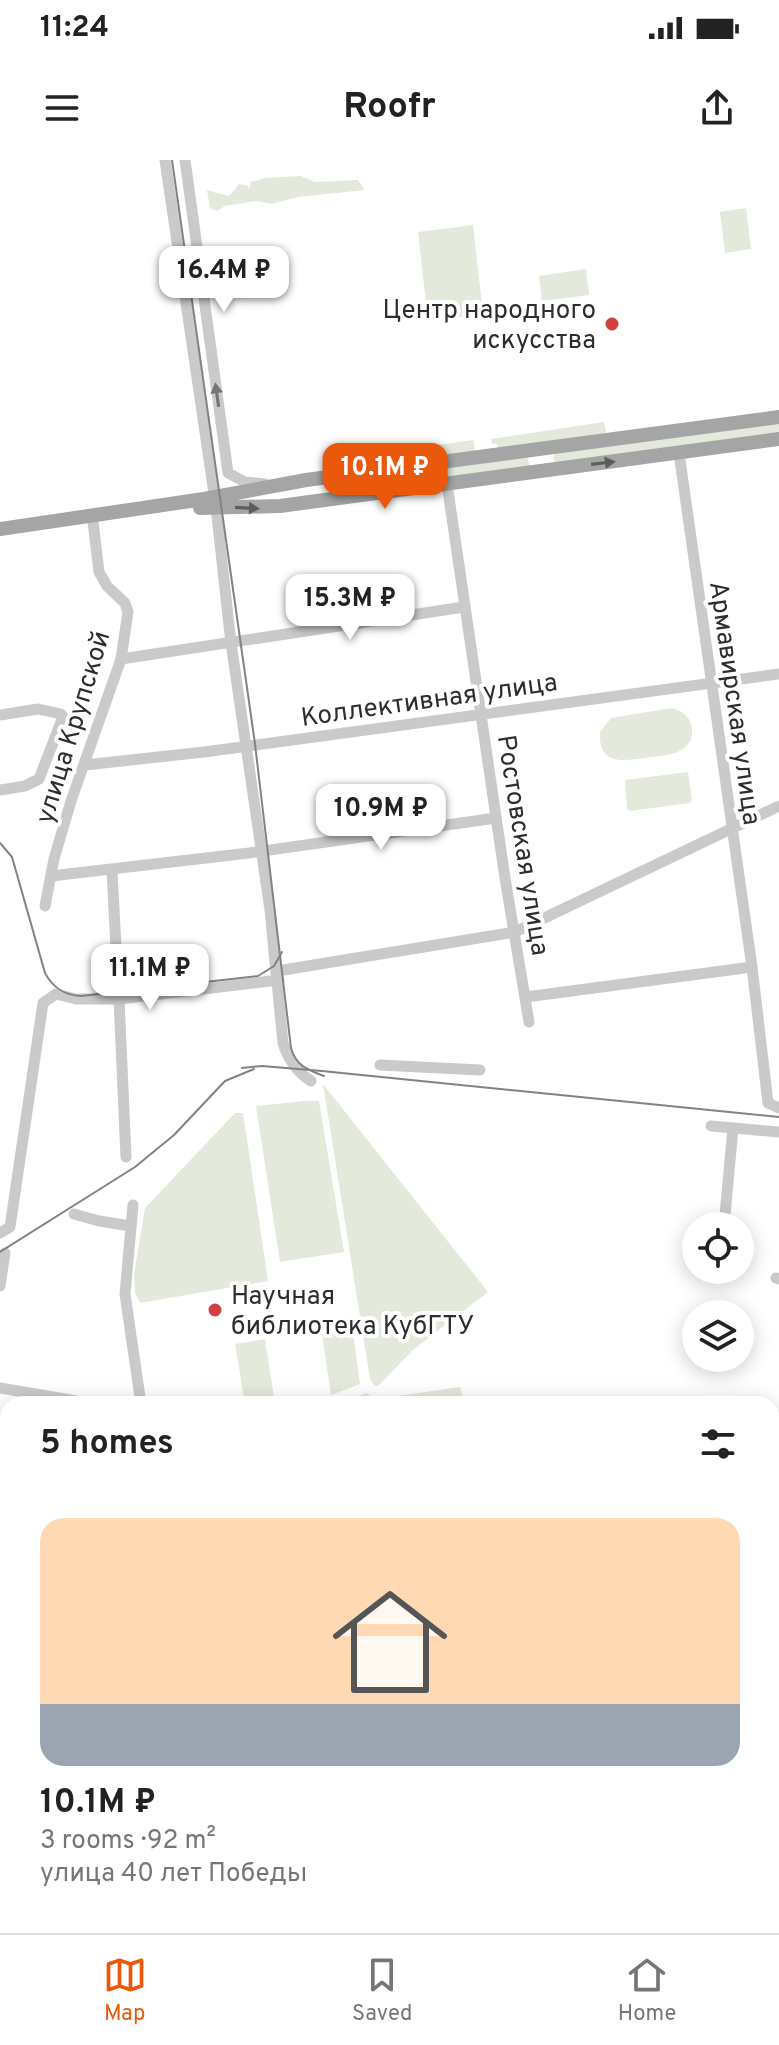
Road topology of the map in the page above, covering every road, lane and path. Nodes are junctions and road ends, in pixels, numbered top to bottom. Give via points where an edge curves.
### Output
1 (165, 160) edge
2 (185, 160) edge
3 (779, 417) edge
4 (779, 439) edge
5 (556, 448) junction
6 (523, 452) junction
7 (679, 453) junction
8 (559, 468) junction
9 (526, 473) junction
10 (332, 477) junction
11 (210, 478) junction
12 (283, 483) junction
13 (447, 484) junction
14 (335, 498) junction
15 (215, 502) junction
16 (180, 503) junction
17 (93, 522) junction
18 (0, 529) edge
19 (0, 536) edge
20 (464, 607) junction
21 (231, 643) junction
22 (121, 659) junction
23 (779, 674) edge
24 (712, 683) junction
25 (482, 714) junction
26 (0, 715) edge
27 (246, 746) junction
28 (85, 765) junction
29 (0, 790) edge
30 (779, 806) edge
31 (496, 818) junction
32 (731, 828) junction
33 (261, 852) junction
34 (112, 871) junction
35 (51, 876) junction
36 (45, 906) dead end
37 (515, 932) junction
38 (752, 967) junction
39 (278, 976) junction
40 (119, 992) junction
41 (526, 997) junction
42 (529, 1022) dead end
43 (380, 1065) dead end
44 (480, 1070) dead end
45 (311, 1081) dead end
46 (774, 1105) edge
47 (711, 1126) dead end
48 (733, 1128) junction
49 (779, 1132) edge
50 (126, 1157) dead end
51 (133, 1205) dead end
52 (725, 1212) edge
53 (74, 1214) dead end
54 (131, 1226) junction
55 (5, 1230) edge
56 (5, 1253) dead end
57 (0, 1286) edge
58 (0, 1388) edge
59 (47, 1396) edge
60 (140, 1396) edge

1 - 11 street
12 -> 2 street via 252,484 228,473
3 - 5 main road
4 - 7 main road
5 - 6 main road
5 - 8 main road via 547,460
6 - 9 main road via 535,461
6 - 10 main road
8 -> 7 main road
7 - 24 street, Армавирская улица
8 - 9 main road
9 - 13 main road
10 - 12 main road
10 - 14 main road via 325,490
11 - 15 street
11 - 16 street via 204,492
12 - 15 main road
13 - 14 main road
13 - 20 street, Ростовская улица
15 -> 14 main road via 260,509
15 - 16 main road
15 - 17 main road
15 - 21 street
16 - 18 main road
17 - 19 main road
17 - 22 street, улица Крупской via 99,572 128,612
20 - 21 street
20 - 25 street, Ростовская улица
21 - 22 street
21 - 27 street
22 - 28 street, улица Крупской
23 - 24 street, Коллективная улица
24 - 25 street, Коллективная улица
24 - 32 street, Армавирская улица
25 - 27 street, Коллективная улица
25 - 31 street, Ростовская улица
26 - 29 street via 49,709 63,717 39,779
27 - 28 street, Коллективная улица
27 - 33 street
28 - 35 street, улица Крупской
30 - 32 street
31 - 33 street
31 - 37 street, Ростовская улица
32 - 37 street
32 - 38 street, Армавирская улица
33 - 34 street
33 - 39 street
34 - 35 street
34 - 40 street
35 - 36 street, улица Крупской
37 - 39 street
37 - 41 street, Ростовская улица
38 - 41 street
38 - 46 street, Армавирская улица
39 - 40 street
39 - 45 street via 285,1049
40 - 50 street
40 - 55 street via 76,999 56,994 43,1003
41 - 42 street, Ростовская улица
43 - 44 street
47 - 48 street
48 - 49 street
48 - 52 street
51 - 54 street
53 - 54 street
54 - 60 street via 125,1294
56 - 57 street
58 - 59 street

